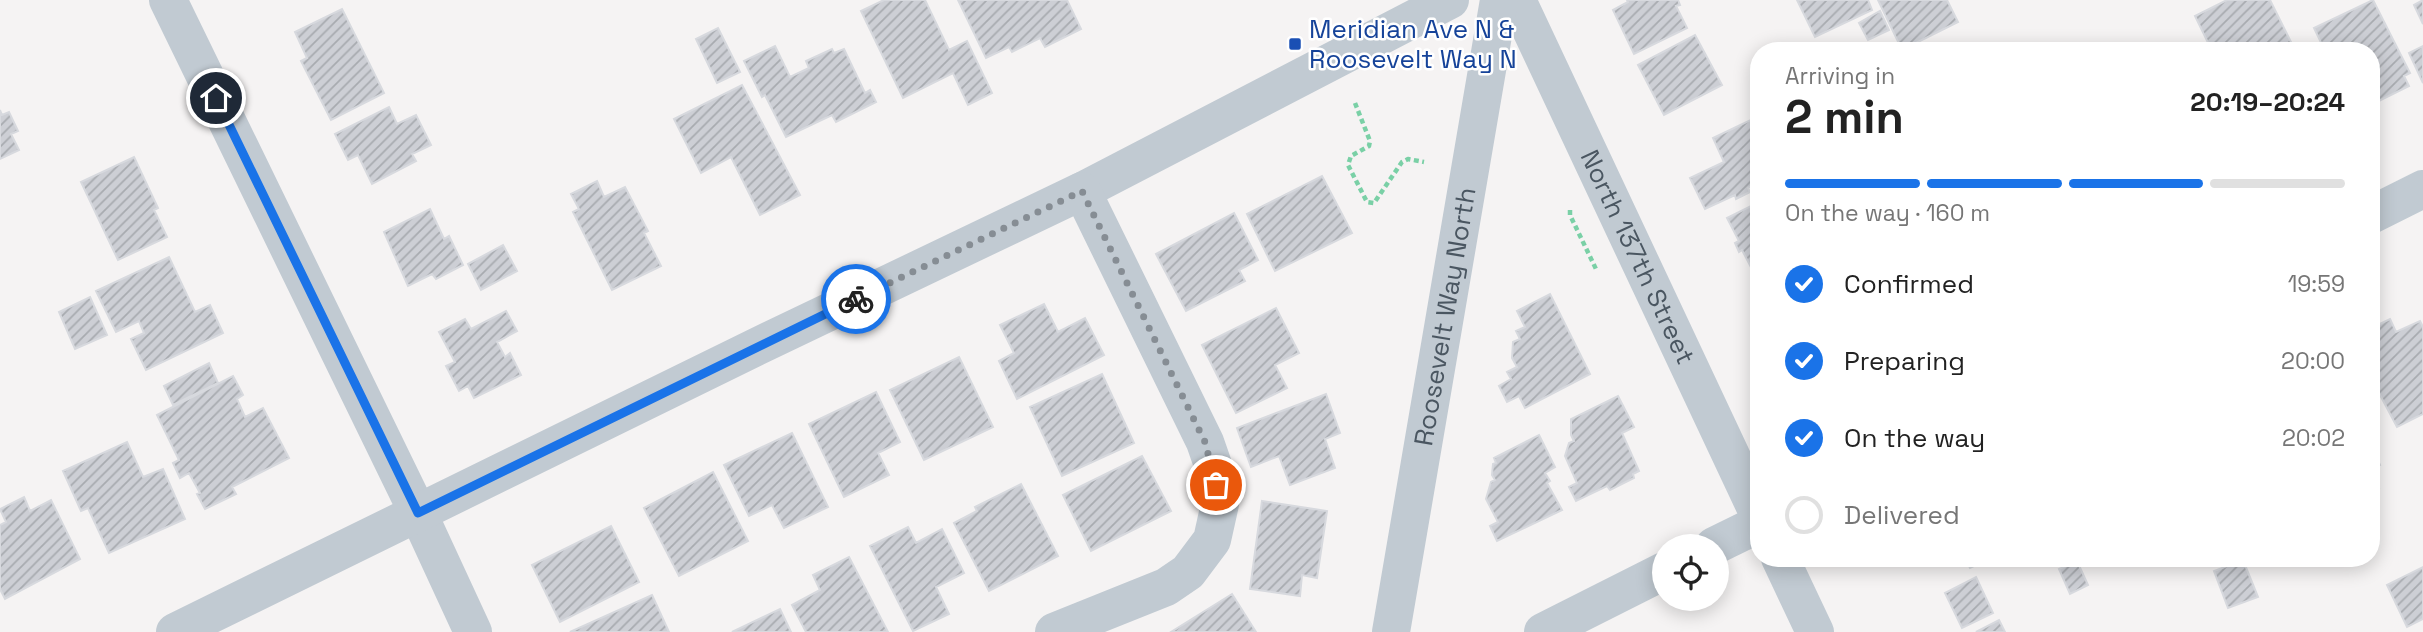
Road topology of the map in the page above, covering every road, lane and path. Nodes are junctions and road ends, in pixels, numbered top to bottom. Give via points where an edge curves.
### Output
1 (169, 0) edge
2 (1450, 0) edge
3 (1499, 0) edge
4 (1517, 0) edge
5 (1355, 103) dead end
6 (1424, 162) dead end
7 (2423, 188) edge
8 (1082, 191) junction
9 (2380, 210) edge
10 (1750, 495) edge
11 (418, 513) junction
12 (1750, 528) edge
13 (1729, 538) edge
14 (1784, 567) edge
15 (1652, 577) edge
16 (175, 632) edge
17 (473, 632) edge
18 (1054, 632) edge
19 (1391, 632) edge
20 (1543, 632) edge
21 (1815, 632) edge

1 - 11 street
2 - 8 street
3 - 19 street, Roosevelt Way North
4 - 10 street, North 137th Street
5 - 6 path via 1370,146 1351,156 1348,165 1367,202 1374,203 1402,162
7 - 9 street
8 - 11 street
8 - 18 street via 1205,442 1220,504 1212,540 1188,572 1166,587
11 - 16 street
11 - 17 street
12 - 13 street
14 - 21 street
15 - 20 street

